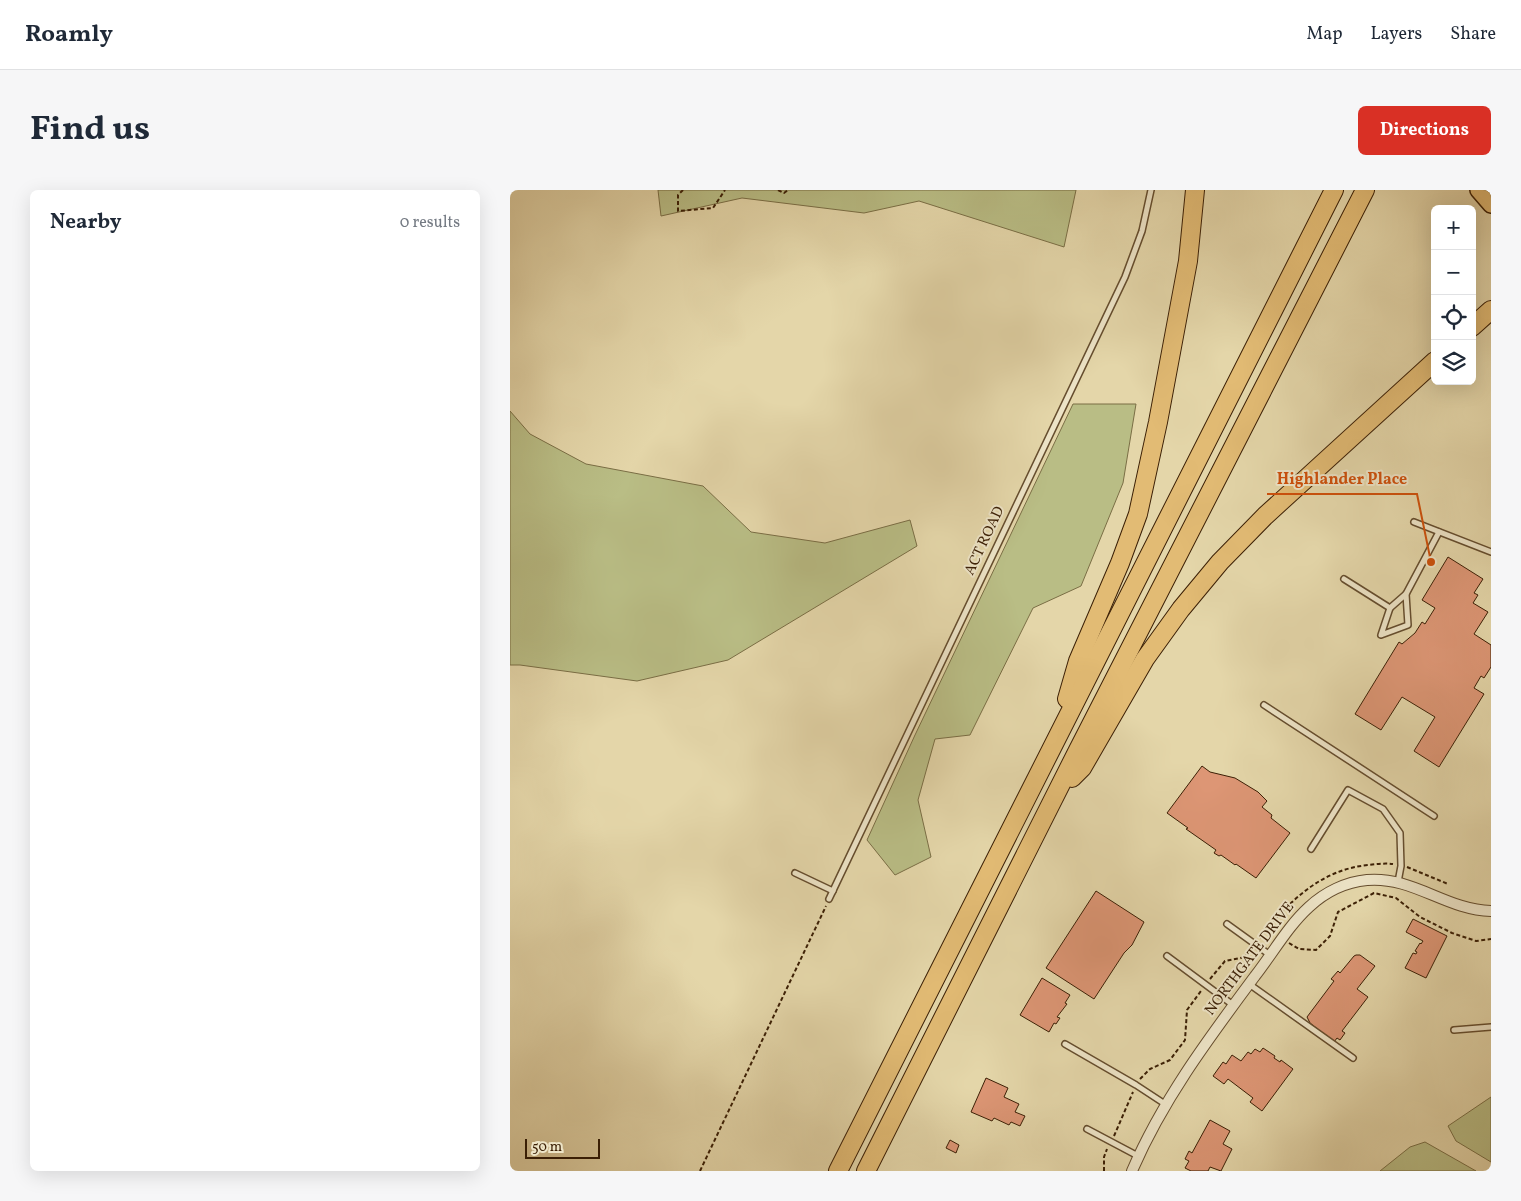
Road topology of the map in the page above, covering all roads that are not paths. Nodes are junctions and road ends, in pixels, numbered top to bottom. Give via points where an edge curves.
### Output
1 (1151, 190) edge
2 (1195, 190) edge
3 (1334, 190) edge
4 (1365, 190) edge
5 (1478, 190) edge
6 (1491, 205) edge
7 (1491, 310) edge
8 (1476, 323) edge
9 (1431, 365) edge
10 (1414, 522) dead end
11 (1439, 532) junction
12 (1491, 552) edge
13 (1344, 579) dead end
14 (1406, 594) junction
15 (1390, 608) junction
16 (1264, 705) dead end
17 (1056, 739) junction
18 (1056, 794) junction
19 (1434, 816) dead end
20 (1311, 849) dead end
21 (795, 873) dead end
22 (1398, 882) junction
23 (833, 891) junction
24 (829, 899) road end
25 (1491, 911) edge
26 (1227, 924) dead end
27 (1271, 955) junction
28 (1168, 956) dead end
29 (1249, 984) junction
30 (1234, 1005) junction
31 (1491, 1026) edge
32 (1454, 1030) dead end
33 (1065, 1044) dead end
34 (1353, 1058) dead end
35 (1165, 1104) junction
36 (1087, 1129) dead end
37 (1138, 1156) junction
38 (838, 1171) edge
39 (866, 1171) edge
40 (1132, 1171) edge

1 - 23 lane, ACT ROAD via 1142,231 1125,277
2 - 17 highway via 1188,261 1138,514 1078,660
3 - 17 highway
4 - 18 highway
5 - 6 main road
7 - 8 highway
9 - 18 highway via 1264,516 1220,562 1145,659 1082,768
10 - 11 lane
11 - 12 lane
11 - 14 lane
13 - 15 lane
14 - 15 lane
14 - 15 lane via 1408,625 1381,634
16 - 19 lane
17 - 38 highway
18 - 39 highway
20 - 22 lane via 1348,790 1383,809 1400,833
21 - 23 lane
22 - 25 street, NORTHGATE DRIVE via 1451,904
22 - 27 street, NORTHGATE DRIVE via 1366,880 1336,889 1300,916
23 - 24 lane, ACT ROAD
26 - 27 lane
27 - 29 street, NORTHGATE DRIVE
28 - 30 lane
29 - 30 street, NORTHGATE DRIVE
29 - 34 lane
30 - 35 street, NORTHGATE DRIVE
31 - 32 lane
33 - 35 lane
35 - 37 street, NORTHGATE DRIVE
36 - 37 lane
37 - 40 street, NORTHGATE DRIVE

